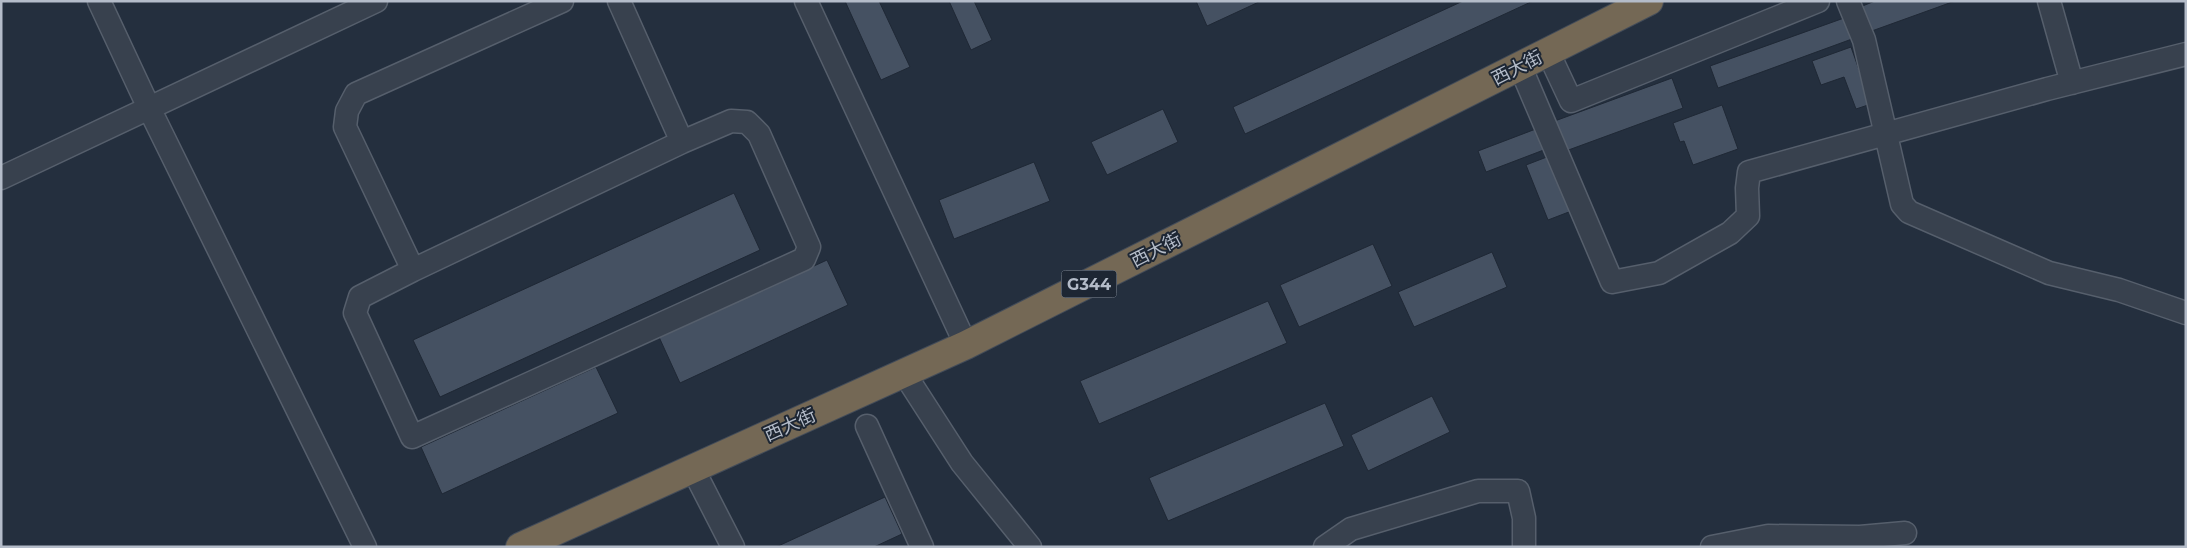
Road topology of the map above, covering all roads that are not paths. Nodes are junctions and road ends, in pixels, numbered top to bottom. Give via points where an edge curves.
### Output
1 (99, 1) edge
2 (376, 1) edge
3 (562, 1) edge
4 (619, 1) edge
5 (806, 1) edge
6 (1649, 1) edge
7 (1818, 1) edge
8 (1848, 1) edge
9 (2049, 1) edge
10 (1548, 52) junction
11 (2186, 54) edge
12 (1520, 66) junction
13 (2072, 83) junction
14 (149, 108) junction
15 (1887, 135) junction
16 (682, 142) junction
17 (1, 178) edge
18 (413, 270) junction
19 (2180, 313) edge
20 (966, 346) junction
21 (904, 374) junction
22 (867, 426) dead end
23 (693, 469) junction
24 (1905, 534) dead end
25 (365, 547) edge
26 (520, 547) edge
27 (733, 547) edge
28 (922, 547) edge
29 (1030, 547) edge
30 (1325, 547) edge
31 (1524, 547) edge
32 (1712, 547) edge

1 - 14 street
2 - 14 street
3 - 18 street via 356,94 347,112 345,127
4 - 16 street
5 - 20 street
6 - 10 highway, 西大街 / G344
7 - 10 street via 1571,102
8 - 15 street via 1864,40
9 - 13 street
10 - 12 highway, 西大街 / G344
11 - 13 street
12 - 15 street via 1612,282 1660,273 1730,233 1748,216 1749,172
12 - 20 highway, 西大街 / G344
13 - 15 street
14 - 17 street
14 - 25 street
15 - 19 street via 1902,204 1909,212 2049,273 2119,290
16 - 18 street
16 - 18 street via 731,122 747,122 759,134 810,247 804,259 412,437 355,313 360,297
20 - 21 highway, 西大街 / G344
21 - 23 highway, 西大街 / G344
21 - 29 street via 962,463
22 - 28 street
23 - 26 highway, 西大街 / G344
23 - 27 street
24 - 32 street via 1768,536
30 - 31 street via 1351,529 1478,491 1518,491 1524,518

